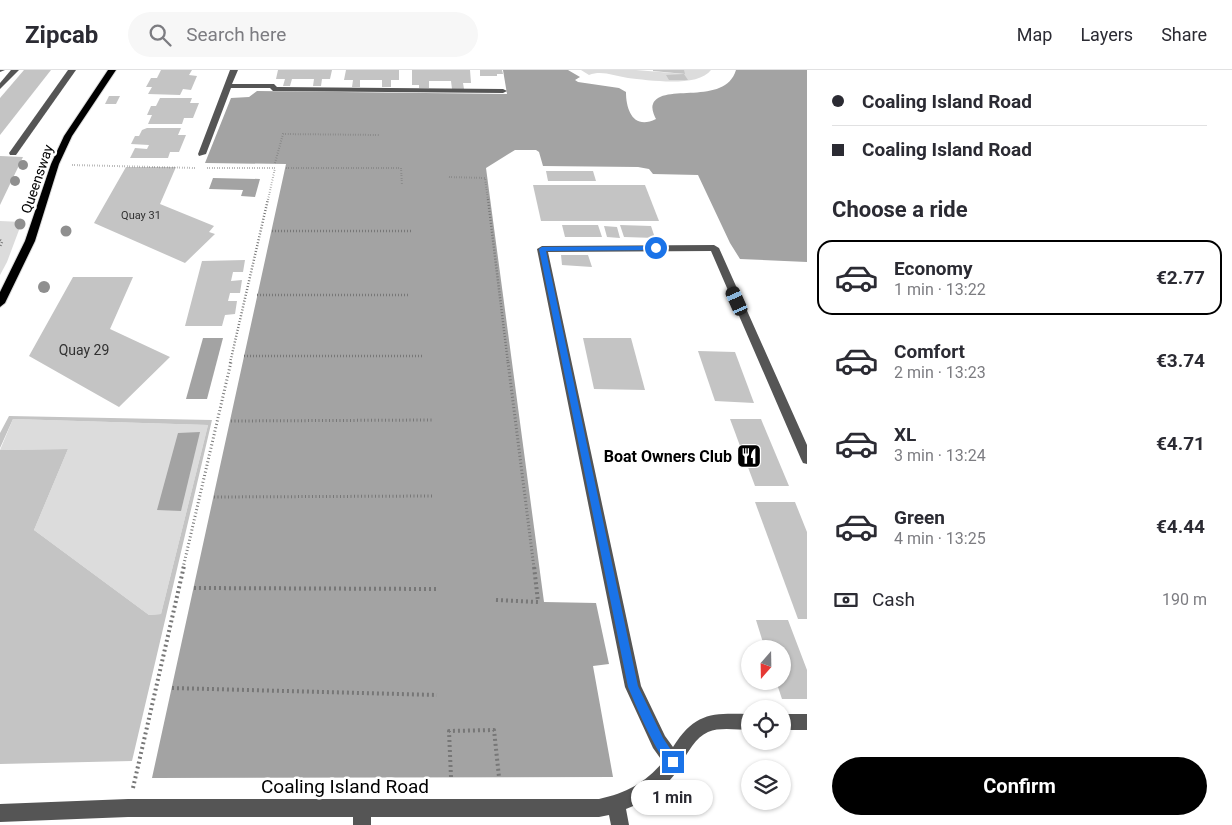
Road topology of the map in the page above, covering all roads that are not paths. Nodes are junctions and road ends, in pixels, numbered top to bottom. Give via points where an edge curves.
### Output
1 (15, 70) edge
2 (72, 70) edge
3 (112, 70) edge
4 (234, 70) edge
5 (229, 86) junction
6 (0, 87) edge
7 (502, 91) dead end
8 (13, 153) dead end
9 (202, 154) dead end
10 (0, 303) edge
11 (807, 459) edge
12 (741, 722) edge
13 (791, 722) edge
14 (807, 722) edge
15 (673, 762) junction
16 (616, 804) junction
17 (362, 807) junction
18 (0, 813) edge
19 (362, 825) edge
20 (620, 825) edge

1 - 6 street
2 - 8 street
3 - 10 main road, Queensway via 73,126 55,164 30,241
4 - 5 street
5 - 7 street
5 - 9 street
11 - 15 street via 714,248 542,249 633,687 659,742
12 - 15 street, Coaling Island Road via 713,722 699,728
13 - 14 street
15 - 16 street, Coaling Island Road via 648,790
16 - 17 street, Coaling Island Road via 577,809
16 - 20 street
17 - 18 street, Coaling Island Road via 128,808
17 - 19 street

